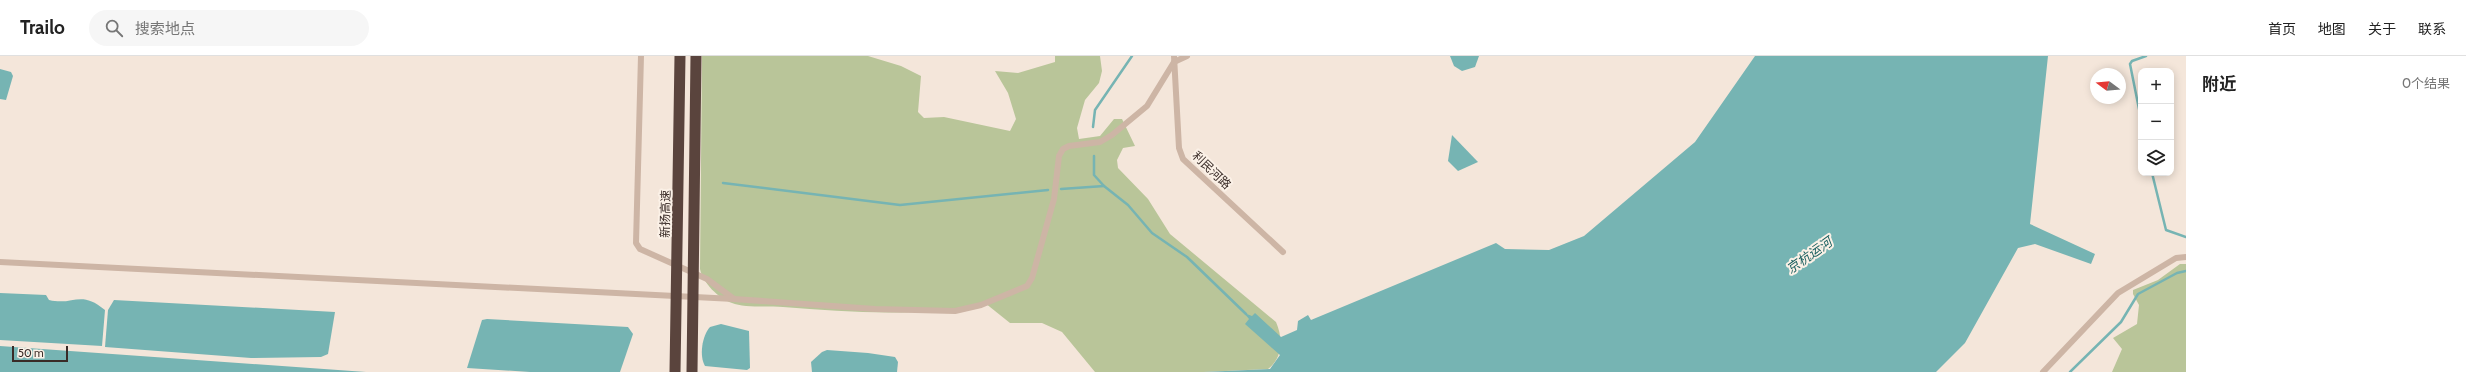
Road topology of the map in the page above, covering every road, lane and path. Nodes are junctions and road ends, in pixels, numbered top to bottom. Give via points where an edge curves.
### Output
1 (641, 56) edge
2 (680, 56) edge
3 (696, 56) edge
4 (1187, 56) edge
5 (1174, 59) edge
6 (1283, 252) dead end
7 (2186, 257) edge
8 (0, 262) edge
9 (734, 299) junction
10 (675, 372) edge
11 (692, 372) edge
12 (2043, 372) edge

1 - 9 street via 636,243 640,249 707,279
2 - 10 highway, 新扬高速, bridge
3 - 11 highway, bridge
4 - 5 street
5 - 6 street, 利民河路 via 1179,148 1183,160
5 - 9 street via 1147,106 1123,127 1100,142 1068,146 1058,156 1054,199 1032,278 1022,289 981,305 955,311 875,309
7 - 12 street via 2176,258 2118,292
8 - 9 street

